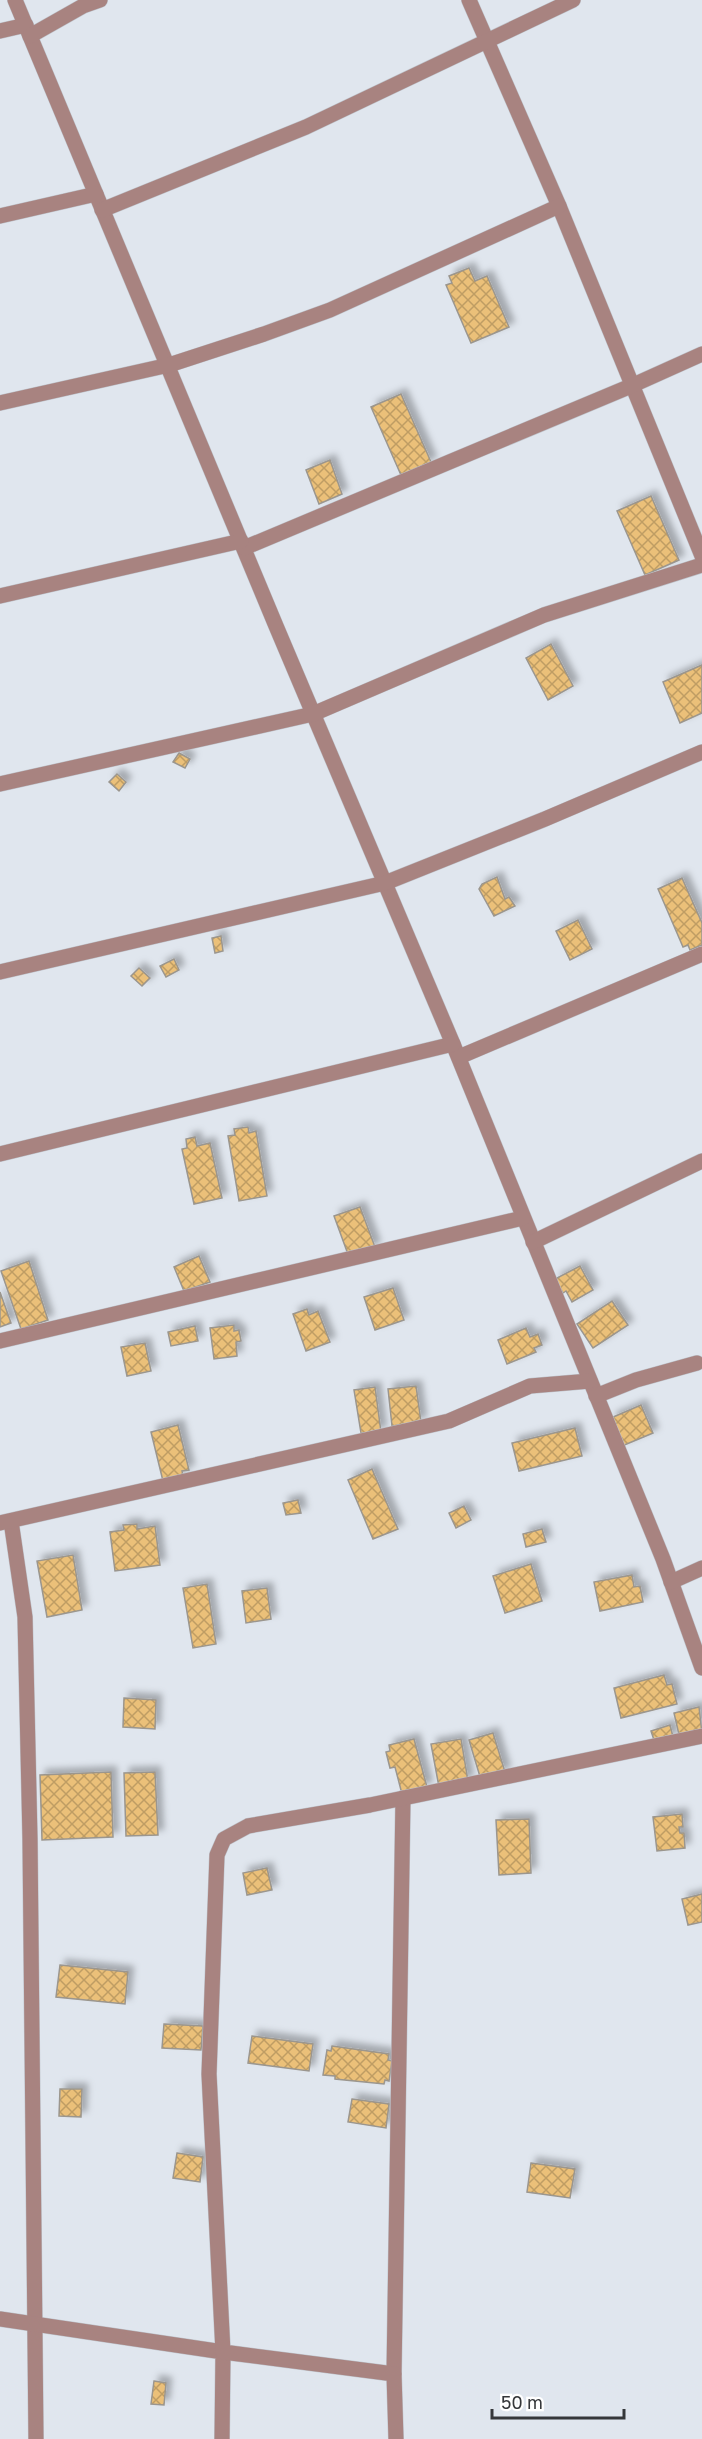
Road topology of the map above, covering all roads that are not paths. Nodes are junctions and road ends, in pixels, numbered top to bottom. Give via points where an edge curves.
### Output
1 (15, 0) edge
2 (100, 0) edge
3 (469, 0) edge
4 (573, 0) edge
5 (0, 31) edge
6 (28, 31) junction
7 (485, 40) junction
8 (96, 194) junction
9 (559, 206) junction
10 (102, 210) junction
11 (0, 216) edge
12 (702, 354) edge
13 (169, 365) junction
14 (631, 386) junction
15 (0, 403) edge
16 (242, 544) junction
17 (702, 556) edge
18 (702, 565) edge
19 (0, 596) edge
20 (313, 714) junction
21 (702, 752) edge
22 (0, 784) edge
23 (385, 883) junction
24 (702, 954) edge
25 (0, 972) edge
26 (456, 1050) junction
27 (0, 1154) edge
28 (702, 1161) edge
29 (523, 1218) junction
30 (533, 1242) junction
31 (0, 1341) edge
32 (697, 1363) dead end
33 (593, 1388) junction
34 (6, 1522) edge
35 (702, 1568) edge
36 (671, 1582) junction
37 (702, 1668) edge
38 (702, 1736) edge
39 (403, 1798) junction
40 (0, 2319) edge
41 (34, 2324) junction
42 (222, 2352) junction
43 (394, 2374) junction
44 (36, 2439) edge
45 (222, 2439) edge
46 (396, 2439) edge

1 - 6 street
2 - 6 street
3 - 7 street
4 - 7 street
5 - 6 street
6 - 8 street
7 - 9 street
7 - 10 street via 306,127
8 - 10 street
8 - 11 street
9 - 13 street via 330,310
9 - 14 street
10 - 13 street
12 - 14 street
13 - 15 street
13 - 16 street
14 - 16 street
14 - 17 street
16 - 19 street
16 - 20 street
18 - 20 street via 544,615
20 - 22 street
20 - 23 street
21 - 23 street
23 - 25 street
23 - 26 street
24 - 26 street
26 - 27 street
26 - 29 street
28 - 30 street
29 - 30 street
29 - 31 street
30 - 33 street
32 - 33 street
33 - 34 street via 530,1386 448,1421
33 - 36 street
34 - 41 street via 25,1617
35 - 36 street
36 - 37 street
38 - 39 street
39 - 42 street via 248,1826 224,1839 217,1855 209,2074
39 - 43 street
40 - 41 street
41 - 42 street
41 - 44 street
42 - 43 street
42 - 45 street
43 - 46 street

